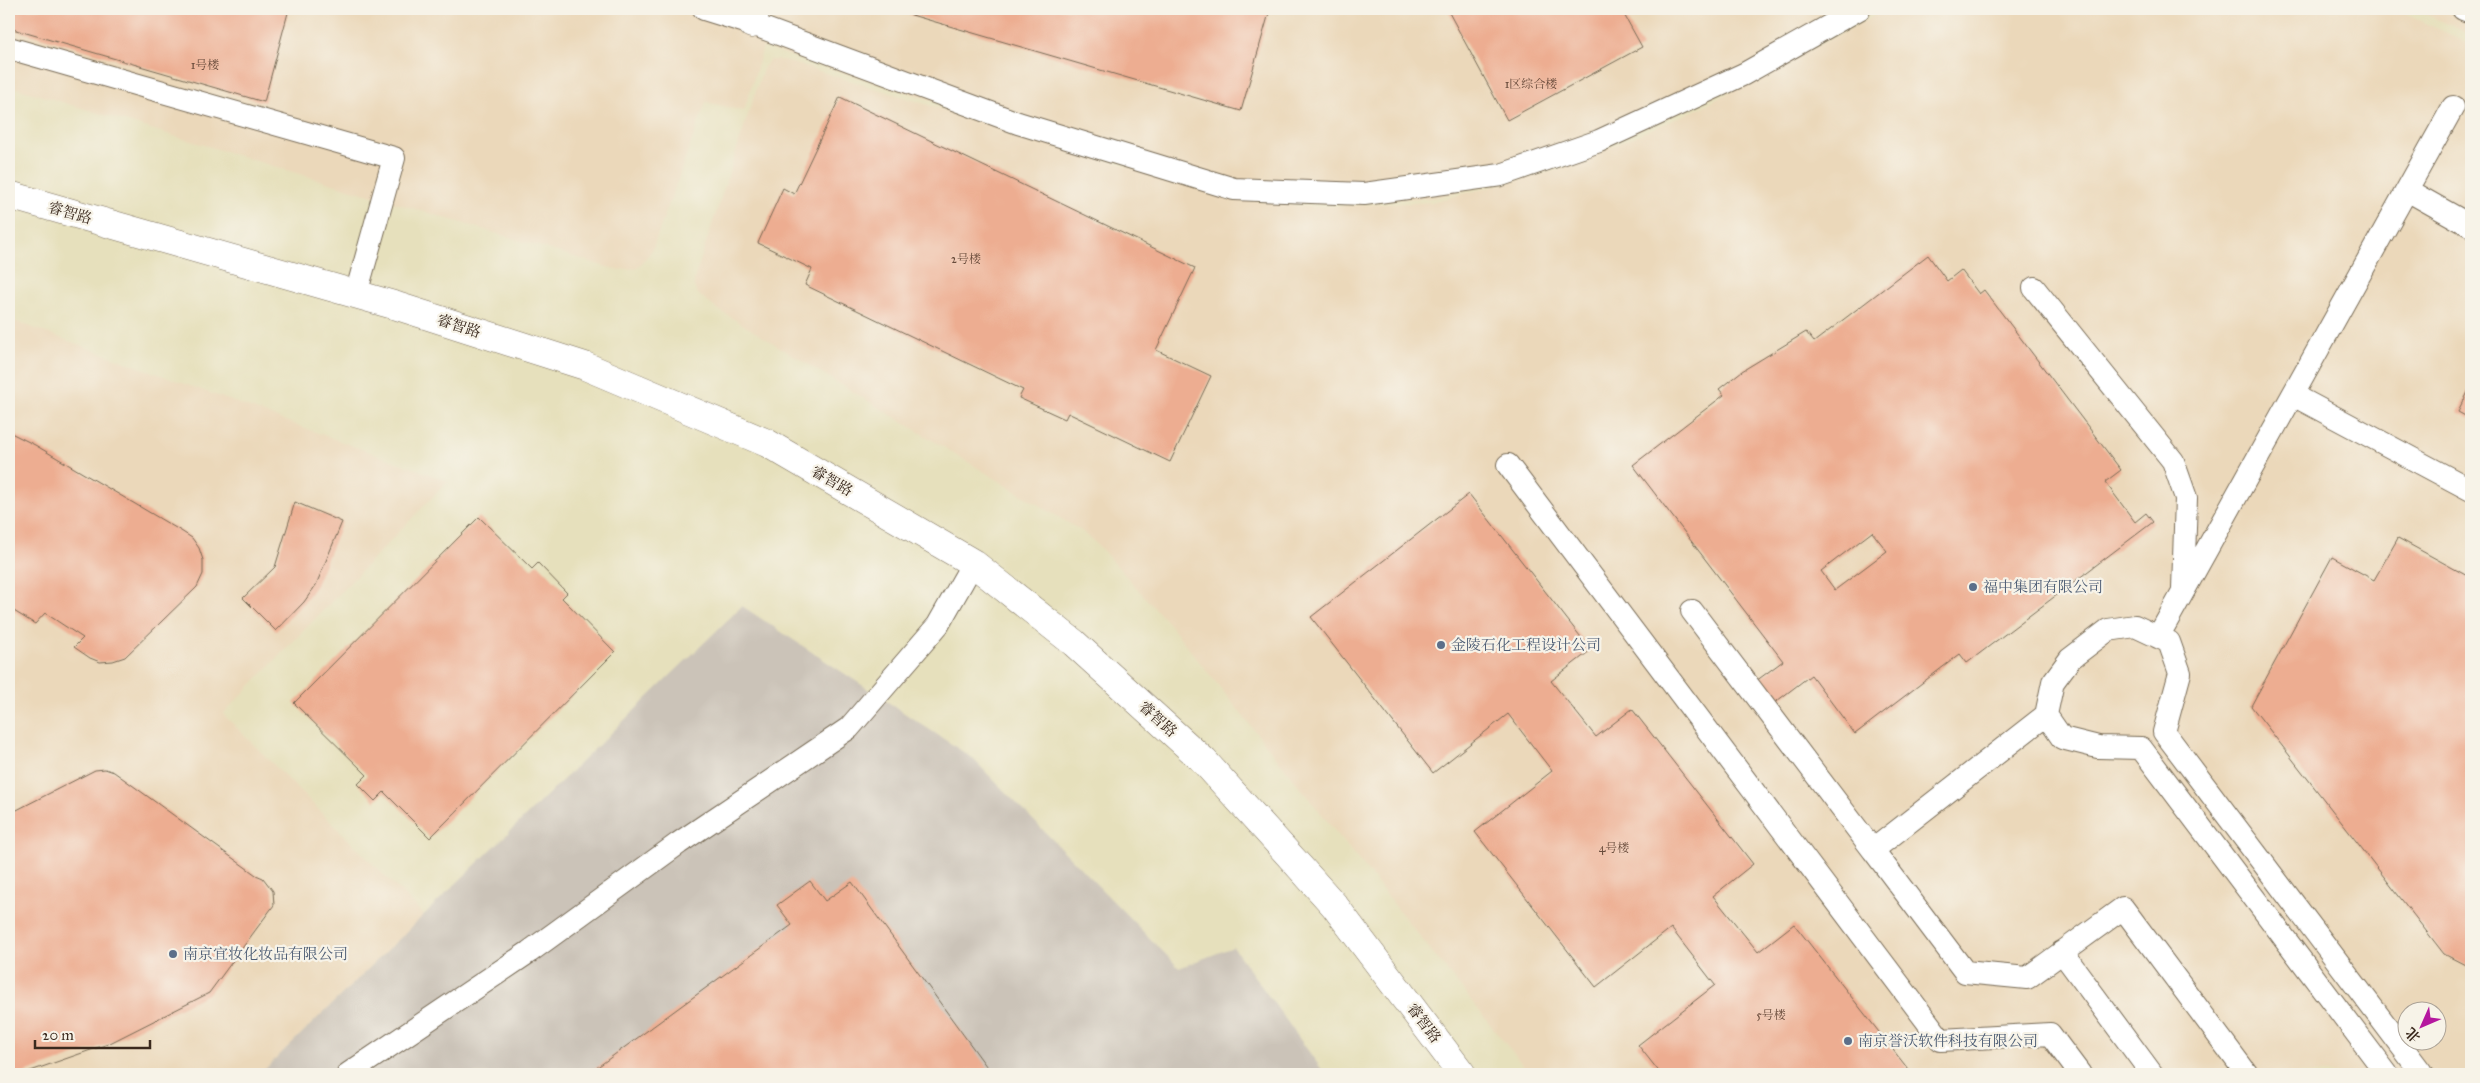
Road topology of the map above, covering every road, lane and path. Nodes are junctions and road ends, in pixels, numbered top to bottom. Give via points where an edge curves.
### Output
1 (704, 9) edge
2 (1859, 9) edge
3 (2463, 9) edge
4 (2471, 12) edge
5 (754, 16) edge
6 (9, 48) edge
7 (2453, 107) dead end
8 (2407, 190) junction
9 (9, 195) edge
10 (2471, 226) edge
11 (2034, 288) dead end
12 (356, 294) junction
13 (2293, 395) junction
14 (1508, 464) dead end
15 (2471, 490) edge
16 (973, 563) junction
17 (2183, 592) junction
18 (1692, 611) dead end
19 (2158, 637) junction
20 (2046, 716) junction
21 (1873, 850) junction
22 (2062, 952) junction
23 (348, 1074) edge
24 (1462, 1074) edge
25 (2080, 1074) edge
26 (2152, 1074) edge
27 (2247, 1074) edge
28 (2387, 1074) edge
29 (2420, 1074) edge

1 - 5 lane
2 - 5 lane via 1744,74 1599,141 1501,175 1364,194 1234,189 1018,123
3 - 4 lane
6 - 12 lane via 394,158
7 - 8 lane
8 - 10 lane
8 - 13 lane
9 - 12 street, 睿智路
11 - 17 lane via 2173,461 2186,498
12 - 16 street, 睿智路 via 585,366 767,443
13 - 15 lane
13 - 17 lane
14 - 25 lane via 1941,1040 2050,1034
16 - 23 lane via 938,625 849,728 678,843 529,952
16 - 24 street, 睿智路 via 1074,643 1204,761 1334,905
17 - 19 lane
18 - 21 lane
19 - 20 lane via 2135,626 2108,630 2070,659 2053,682
19 - 29 lane via 2169,642 2180,673 2164,732
20 - 21 lane
20 - 28 lane via 2062,738 2098,747 2141,748
21 - 22 lane via 1965,972 2027,978
22 - 26 lane
22 - 27 lane via 2123,908

